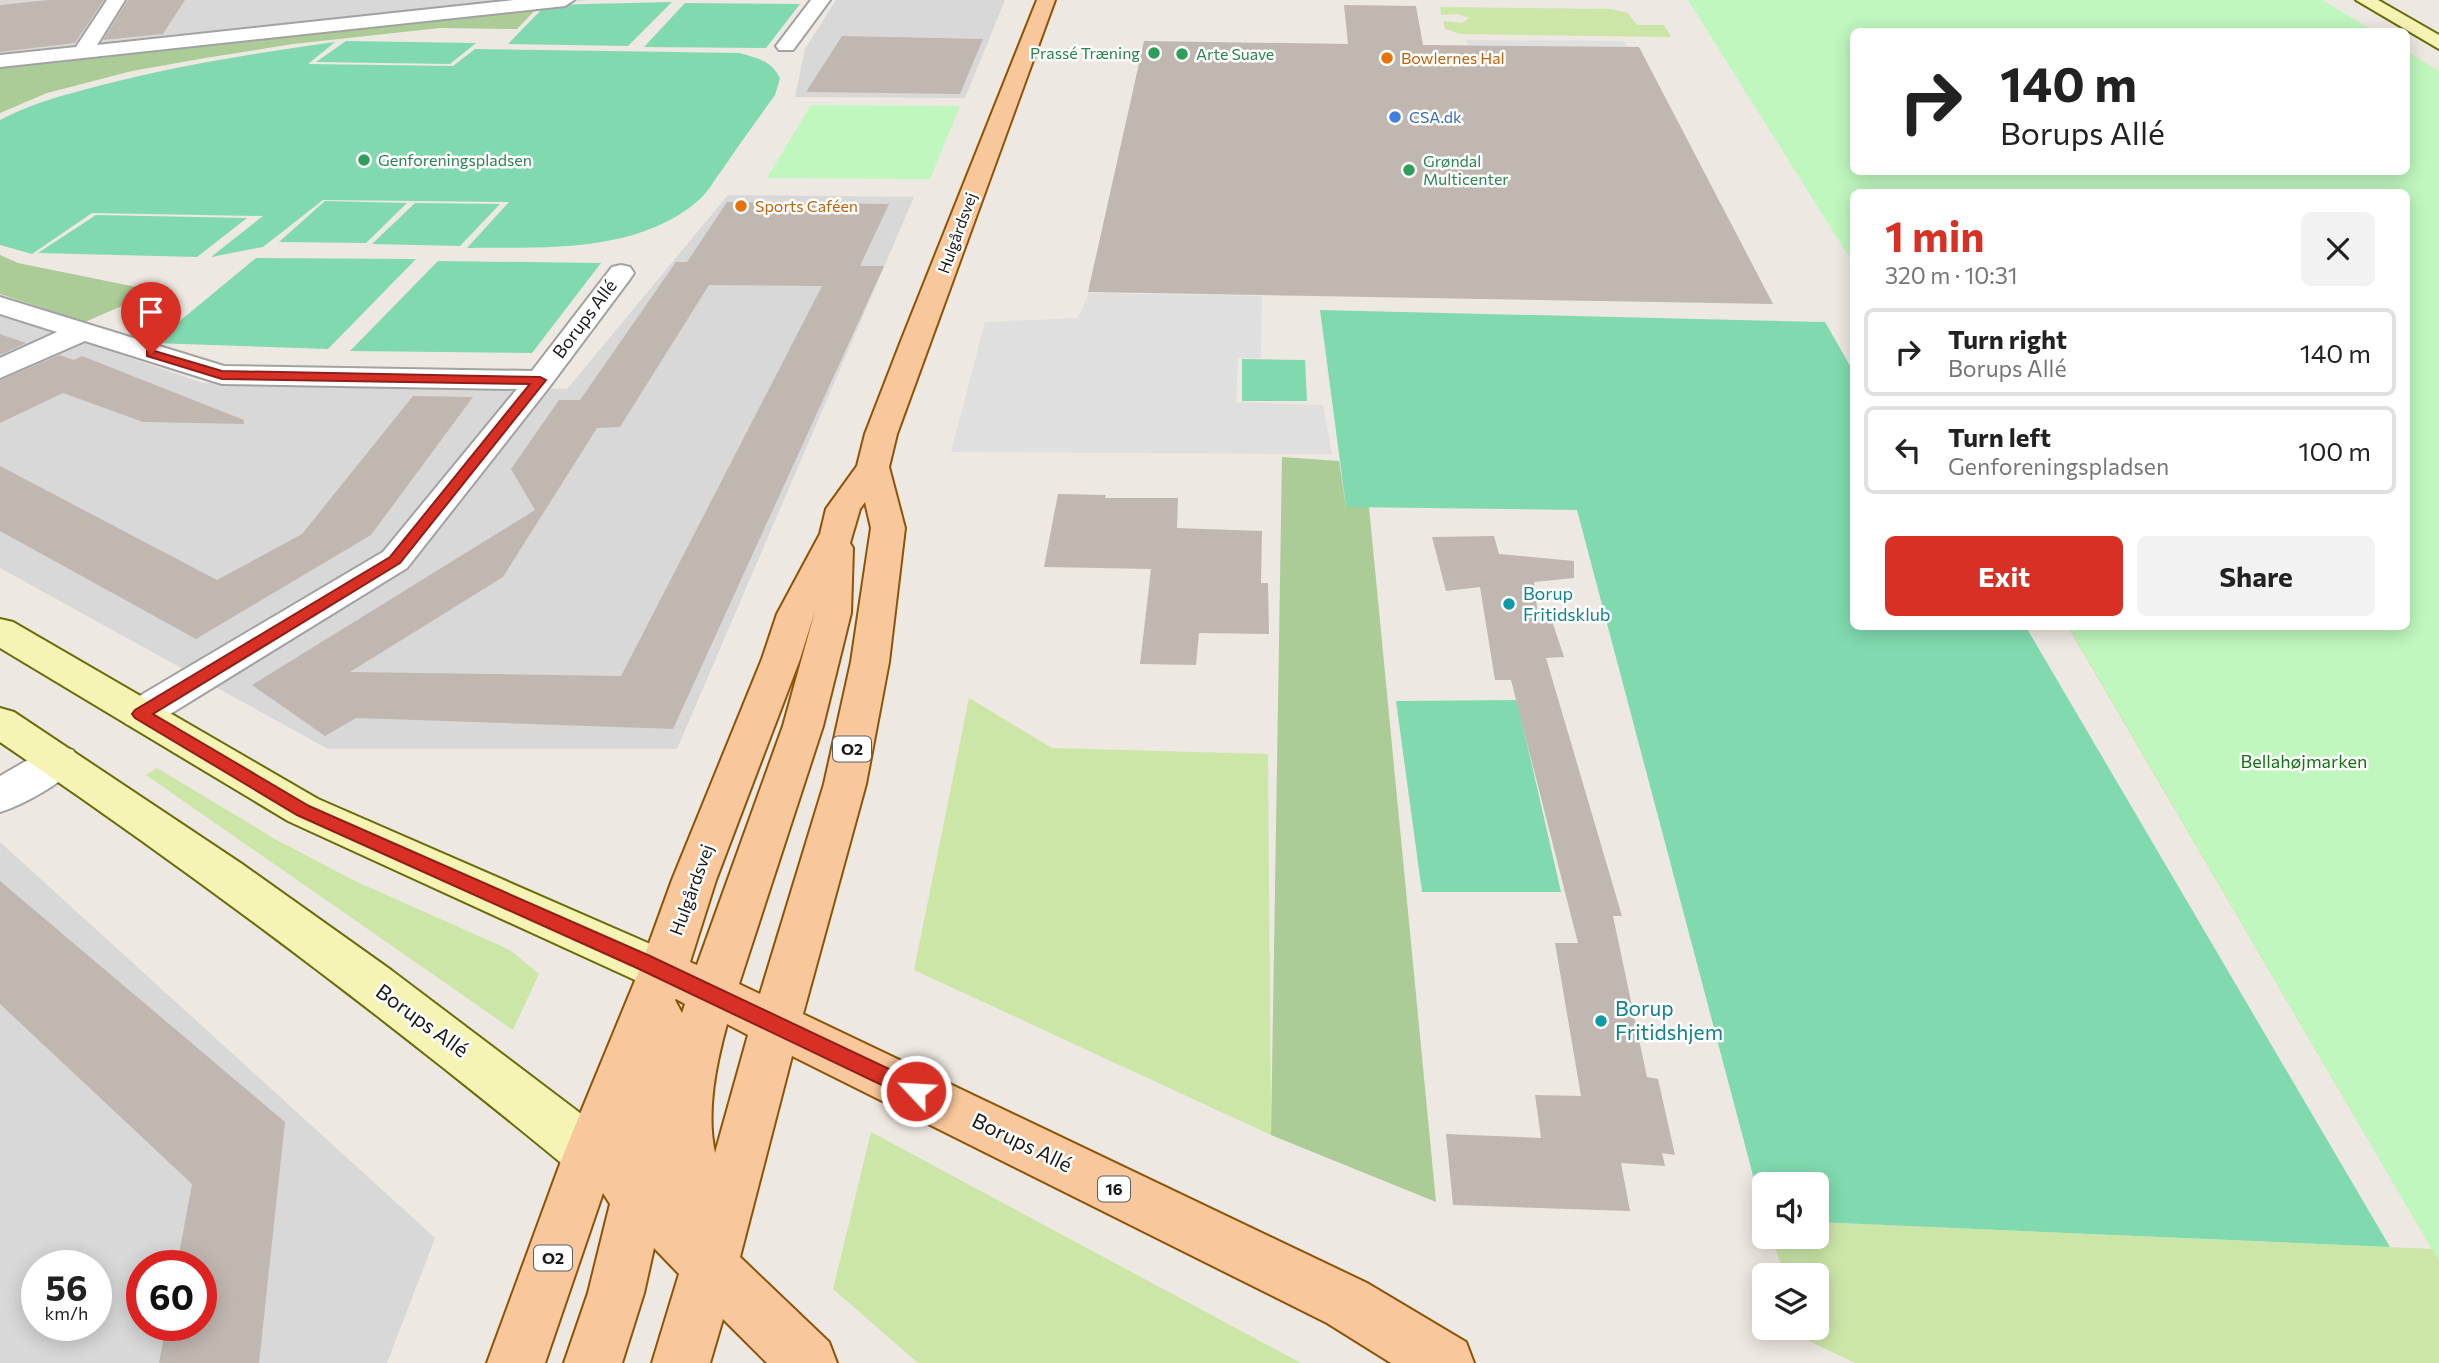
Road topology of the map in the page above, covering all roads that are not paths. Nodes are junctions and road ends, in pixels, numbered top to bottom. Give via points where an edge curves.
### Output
1 (116, 0) edge
2 (565, 0) edge
3 (821, 0) edge
4 (1046, 0) edge
5 (2365, 0) edge
6 (497, 4) edge
7 (2439, 43) edge
8 (786, 46) dead end
9 (83, 51) junction
10 (0, 61) edge
11 (621, 273) dead end
12 (0, 305) edge
13 (81, 332) junction
14 (0, 369) edge
15 (540, 380) junction
16 (873, 467) junction
17 (837, 534) junction
18 (0, 631) edge
19 (140, 714) junction
20 (0, 722) edge
21 (59, 761) junction
22 (0, 796) edge
23 (663, 971) junction
24 (714, 997) junction
25 (777, 1026) junction
26 (590, 1153) junction
27 (639, 1193) junction
28 (710, 1266) junction
29 (516, 1363) edge
30 (593, 1363) edge
31 (681, 1363) edge
32 (808, 1363) edge
33 (1445, 1363) edge

1 - 9 street
2 - 6 street
3 - 8 street
4 - 16 main road, Hulgårdsvej / O2 via 915,341
5 - 7 street
6 - 9 street
9 - 10 street
11 - 15 street, Borups Allé
12 - 13 street
13 - 14 street
13 - 15 street via 222,375
15 - 19 street, Borups Allé via 395,560
16 - 17 main road, Hulgårdsvej / O2 via 843,509
16 - 25 main road, Hulgårdsvej / O2 via 888,528 870,662 845,784
17 - 23 main road, Hulgårdsvej / O2 via 795,614
17 - 24 main road via 833,613 803,726 731,932
18 - 19 street, Borups Allé
19 - 23 street, Borups Allé via 303,810
20 - 21 street, Borups Allé
21 - 22 street
21 - 26 street, Borups Allé via 467,1054
23 - 24 main road, Borups Allé / 16
23 - 26 main road, Hulgårdsvej / O2
23 - 27 main road
24 - 25 main road, Borups Allé / 16
24 - 28 main road via 697,1044 688,1090 686,1140
25 - 28 main road, Hulgårdsvej / O2
25 - 33 main road, Borups Allé / 16 via 1347,1303
26 - 27 main road, Borups Allé
26 - 29 main road, Hulgårdsvej / O2
27 - 28 main road, Borups Allé
27 - 30 main road via 616,1293
28 - 31 main road, Hulgårdsvej / O2
28 - 32 main road, Borups Allé

